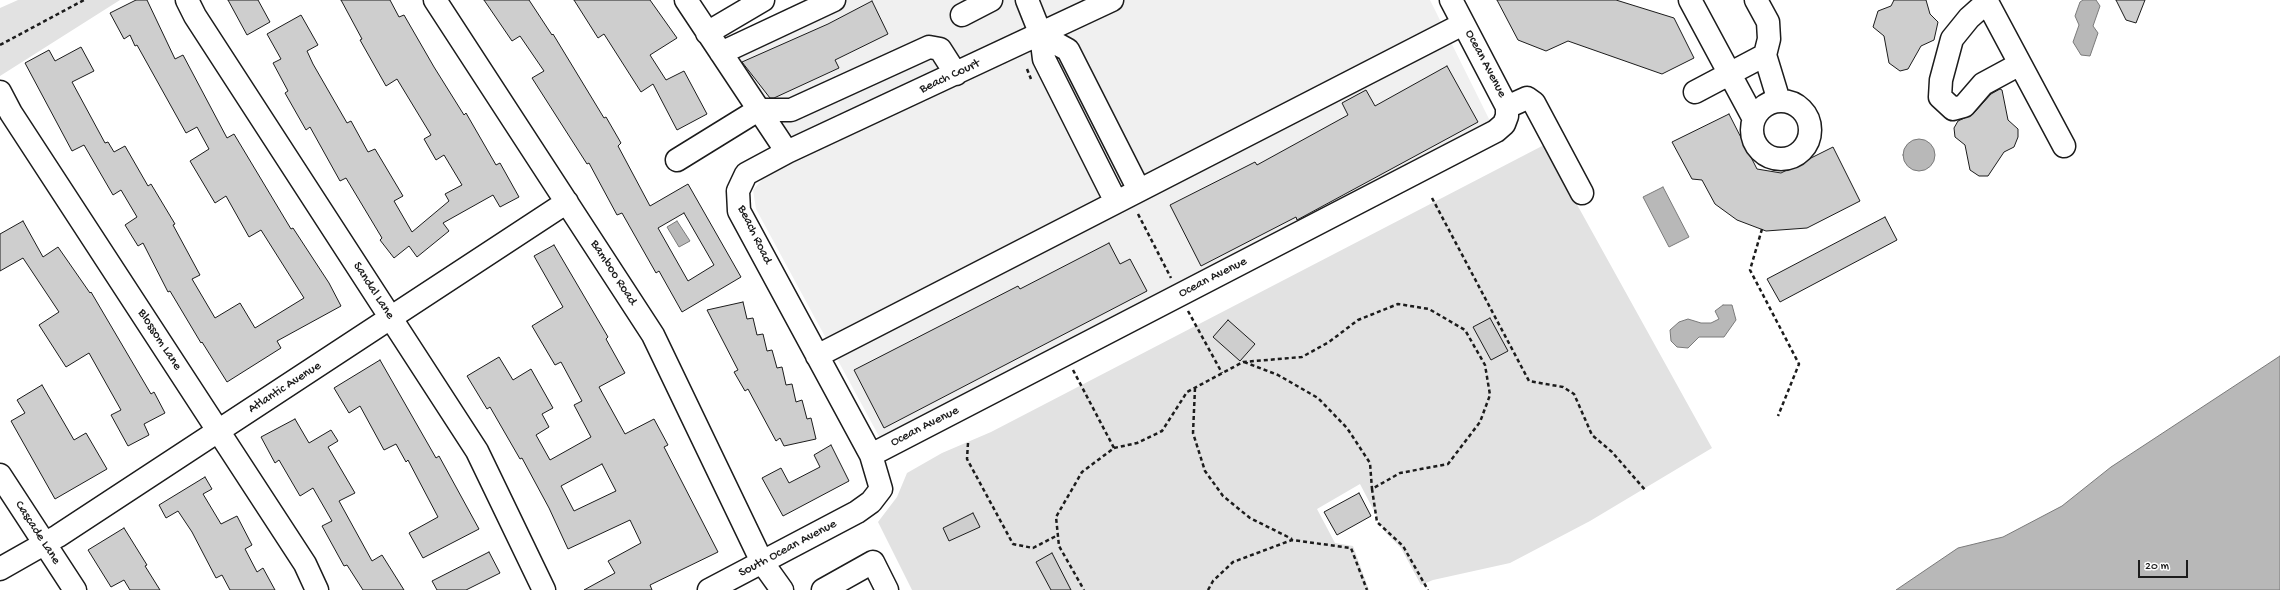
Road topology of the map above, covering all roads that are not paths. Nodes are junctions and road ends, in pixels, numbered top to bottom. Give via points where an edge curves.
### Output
1 (187, 0) edge
2 (436, 0) edge
3 (686, 0) edge
4 (763, 0) edge
5 (991, 0) edge
6 (1027, 0) edge
7 (1112, 0) edge
8 (1451, 0) edge
9 (1690, 0) edge
10 (1756, 0) edge
11 (1987, 1) edge
12 (821, 2) edge
13 (1083, 6) edge
14 (962, 15) dead end
15 (1463, 24) junction
16 (707, 33) junction
17 (1041, 35) junction
18 (721, 53) junction
19 (1765, 55) junction
20 (2020, 64) junction
21 (956, 74) junction
22 (1729, 74) junction
23 (0, 92) edge
24 (1695, 92) dead end
25 (1779, 100) junction
26 (1507, 107) junction
27 (758, 110) junction
28 (1754, 119) junction
29 (2064, 146) dead end
30 (787, 152) junction
31 (676, 160) dead end
32 (1139, 190) junction
33 (1582, 193) dead end
34 (567, 202) junction
35 (1116, 202) junction
36 (391, 318) junction
37 (817, 356) junction
38 (218, 431) junction
39 (871, 455) junction
40 (0, 475) edge
41 (45, 544) junction
42 (762, 562) junction
43 (0, 569) edge
44 (75, 590) edge
45 (317, 590) edge
46 (544, 590) edge
47 (709, 590) edge
48 (766, 590) edge
49 (782, 590) edge
50 (823, 590) edge
51 (887, 590) edge

1 - 36 street, Sandal Lane
2 - 34 street, Bamboo Road
3 - 16 street
4 - 16 street
5 - 14 street
6 - 17 street
7 - 13 street, Beach Court
8 - 15 street, Ocean Avenue
9 - 22 street
10 - 19 street via 1768,22 1769,39
11 - 20 street
11 - 20 street via 1952,39 1941,80 1940,97 1953,109 1964,106 1983,84
12 - 18 street
13 - 17 street, Beach Court
15 - 26 street, Ocean Avenue
15 - 32 street
16 - 18 street
17 - 21 street, Beach Court
17 - 32 street via 1068,50
17 - 35 street via 1044,59
18 - 27 street
19 - 22 street
19 - 25 street
20 - 29 street
21 - 27 street via 940,49 929,47 791,110
21 - 30 street, Beach Court
22 - 24 street
22 - 28 street
23 - 38 street, Blossom Lane
25 - 28 street via 1763,106
25 - 28 street via 1795,104 1806,116 1809,124 1808,140 1798,153 1783,159 1766,155 1754,139
26 - 33 street via 1527,98 1534,103
26 - 39 street, Ocean Avenue via 1504,124 1496,131
27 - 30 street
27 - 31 street
30 - 37 street, Beach Road via 746,174 738,191 737,202
32 - 35 street
34 - 36 street, Atlantic Avenue
34 - 42 street, Bamboo Road via 653,336
35 - 37 street
36 - 38 street, Atlantic Avenue
36 - 46 street, Sandal Lane via 477,451
37 - 39 street, Beach Road
38 - 41 street, Atlantic Avenue
38 - 45 street, Blossom Lane via 305,564
39 - 42 street, South Ocean Avenue via 881,489 871,502
40 - 41 street, Cascade Lane
41 - 43 street, Atlantic Avenue
41 - 44 street, Cascade Lane
42 - 47 street, South Ocean Avenue
42 - 48 street via 761,581
42 - 49 street, Bamboo Road
50 - 51 street via 873,562

